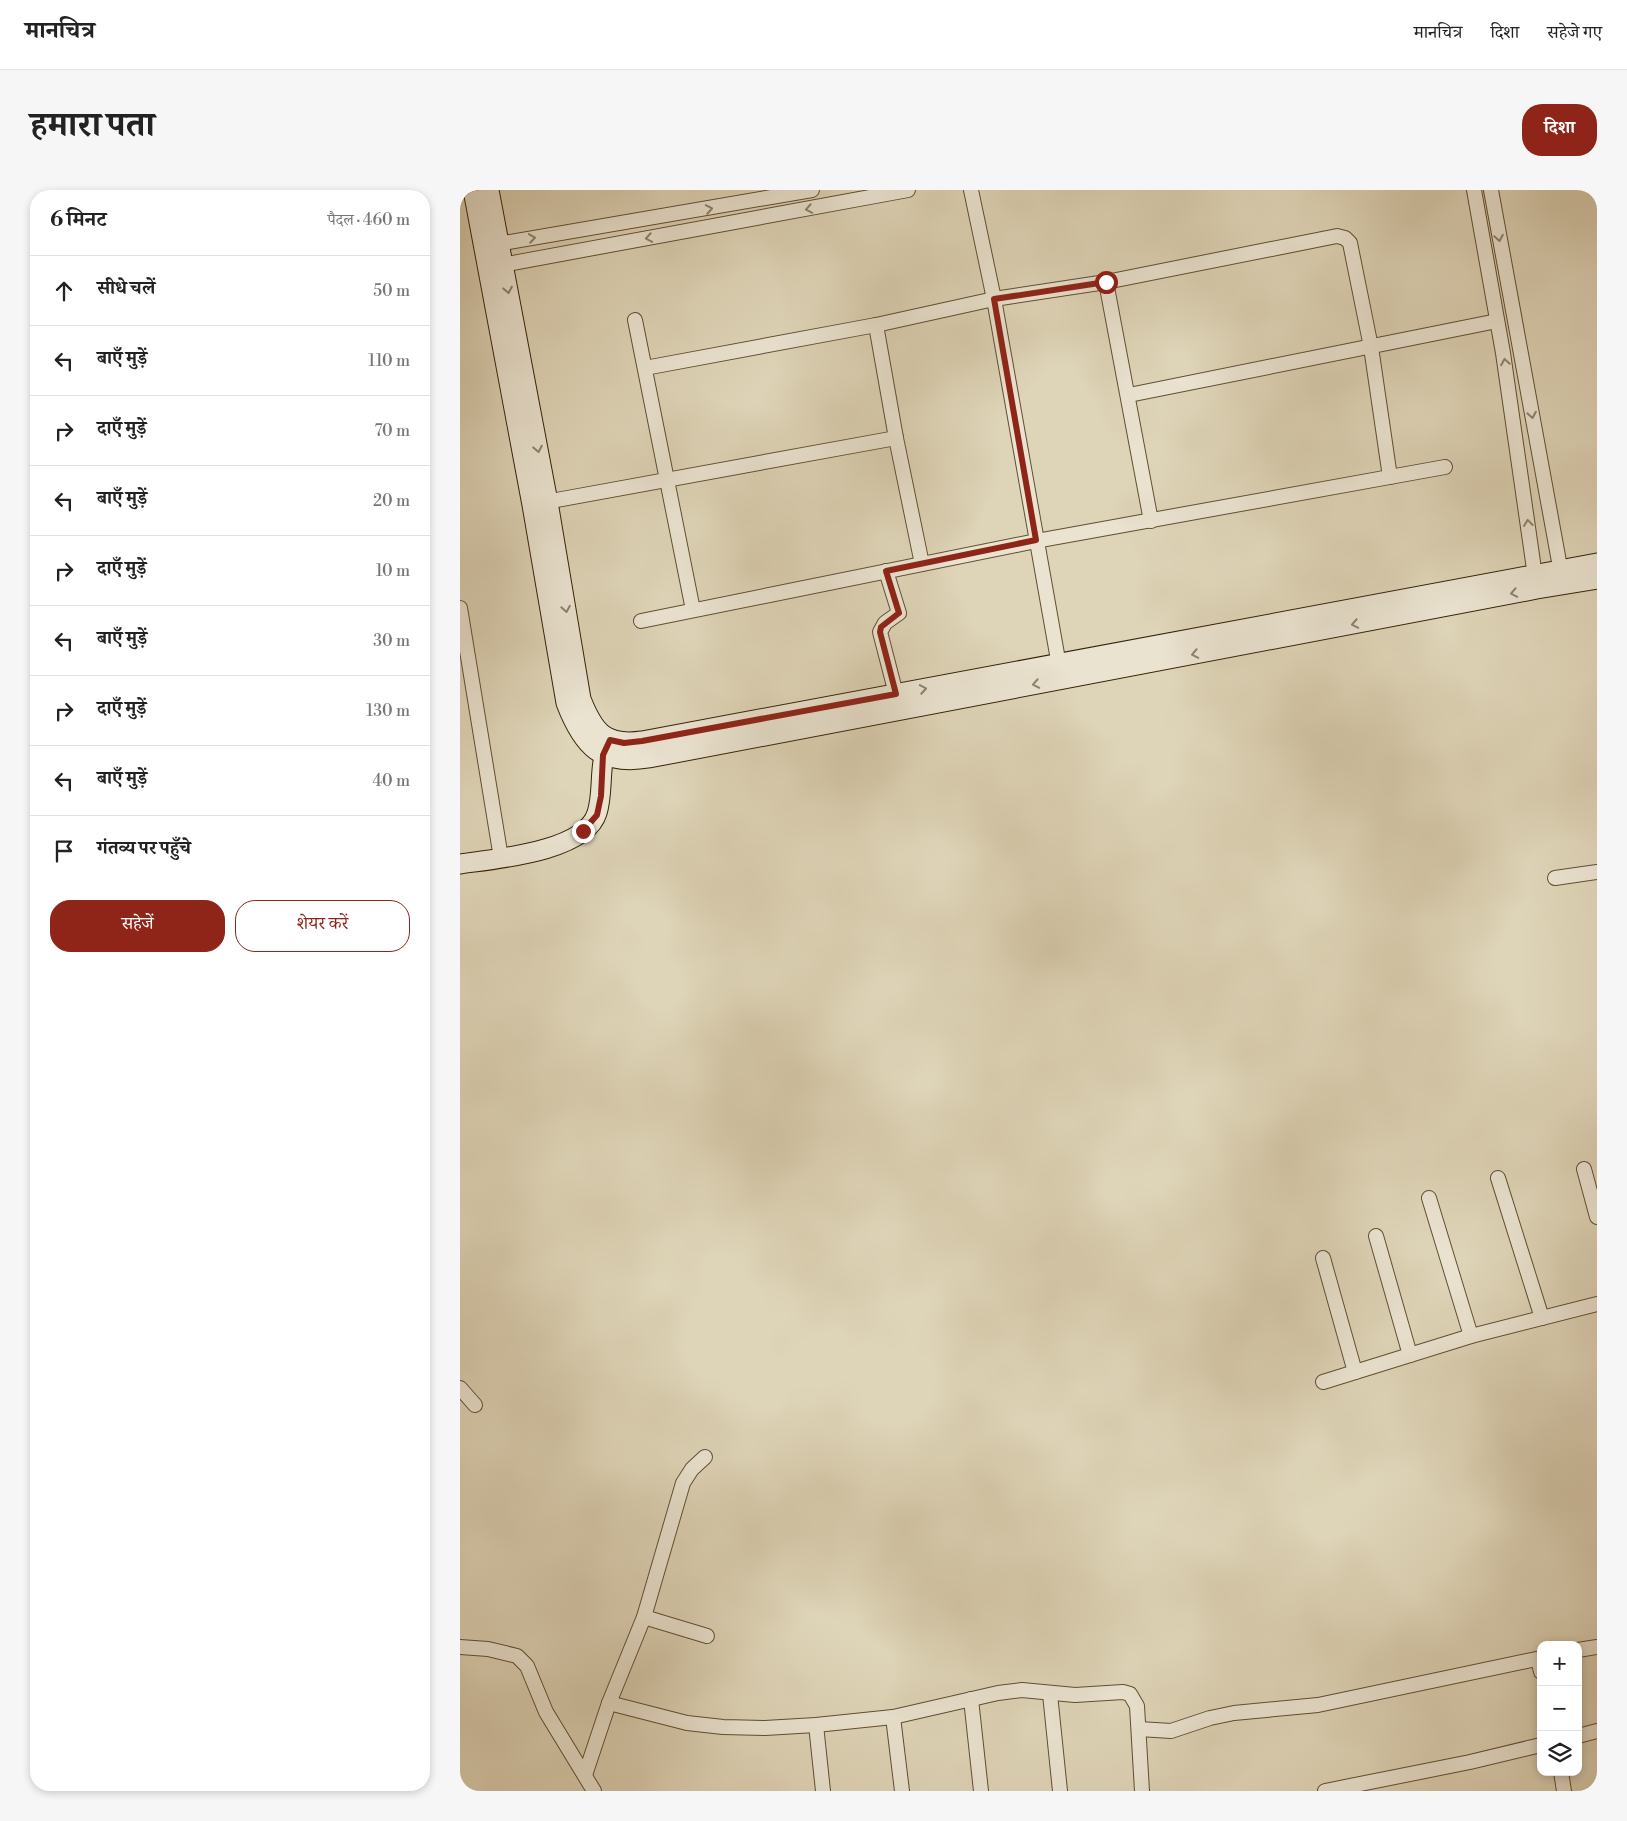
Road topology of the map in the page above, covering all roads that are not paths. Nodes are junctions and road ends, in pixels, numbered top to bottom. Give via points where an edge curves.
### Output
1 (473, 190) edge
2 (489, 190) edge
3 (812, 190) edge
4 (908, 190) edge
5 (971, 190) edge
6 (1474, 190) edge
7 (1491, 190) edge
8 (491, 245) junction
9 (495, 266) junction
10 (1106, 282) junction
11 (994, 299) junction
12 (635, 320) dead end
13 (1497, 321) junction
14 (876, 325) junction
15 (1371, 347) junction
16 (645, 368) junction
17 (1129, 395) junction
18 (896, 438) junction
19 (1444, 466) dead end
20 (1390, 477) junction
21 (666, 479) junction
22 (540, 503) junction
23 (1151, 521) junction
24 (1036, 540) junction
25 (922, 564) junction
26 (886, 571) junction
27 (1595, 573) edge
28 (1562, 577) junction
29 (1536, 581) junction
30 (460, 608) edge
31 (693, 610) junction
32 (641, 621) dead end
33 (1060, 672) junction
34 (896, 694) junction
35 (607, 748) junction
36 (501, 858) junction
37 (460, 864) edge
38 (1597, 872) edge
39 (1555, 878) dead end
40 (1584, 1169) dead end
41 (1498, 1178) dead end
42 (1430, 1198) dead end
43 (1597, 1217) edge
44 (1376, 1236) dead end
45 (1323, 1258) dead end
46 (1597, 1304) edge
47 (1542, 1318) junction
48 (1471, 1336) junction
49 (1410, 1355) junction
50 (1355, 1372) junction
51 (1323, 1382) dead end
52 (460, 1388) edge
53 (474, 1404) dead end
54 (705, 1457) dead end
55 (644, 1617) junction
56 (707, 1636) dead end
57 (1597, 1646) edge
58 (460, 1647) edge
59 (1582, 1649) edge
60 (1537, 1664) edge
61 (1050, 1694) junction
62 (971, 1699) junction
63 (609, 1703) junction
64 (893, 1717) junction
65 (816, 1725) junction
66 (1139, 1729) junction
67 (1597, 1731) edge
68 (1582, 1735) edge
69 (1537, 1746) edge
70 (585, 1775) junction
71 (1561, 1776) edge
72 (1371, 1787) edge
73 (594, 1791) edge
74 (823, 1791) edge
75 (902, 1791) edge
76 (981, 1791) edge
77 (1060, 1791) edge
78 (1142, 1791) edge
79 (1326, 1791) edge
80 (1564, 1791) edge

1 - 8 street
2 - 8 street
8 -> 3 street
4 -> 9 street
5 - 11 street
6 - 13 street
7 -> 28 street
8 - 9 street
9 - 22 street
10 - 11 street
10 - 15 street via 1337,236 1350,243
10 - 17 street
11 - 14 street
11 - 24 street
12 - 16 street
13 - 15 street
29 -> 13 street
14 - 16 street
14 - 18 street
15 - 17 street
15 - 20 street
16 - 21 street
17 - 23 street
18 - 21 street
18 - 25 street
19 - 20 street
20 - 23 street
21 - 22 street
21 - 31 street
22 - 35 street via 581,699
23 - 24 street
24 - 25 street
24 - 33 street
25 - 26 street
26 - 31 street
26 - 34 street via 899,613 881,627 880,632
27 - 28 street
28 - 29 street
29 - 33 street
30 - 36 street
31 - 32 street
34 -> 33 street
33 -> 35 street via 650,758 619,760
34 - 35 street
35 - 36 street via 597,815 583,831 551,849
36 - 37 street
38 - 39 street
40 - 43 street
41 - 47 street
42 - 48 street
44 - 49 street
45 - 50 street
46 - 47 street
47 - 48 street
48 - 49 street
49 - 50 street
50 - 51 street
52 - 53 street
54 - 55 street via 683,1483
55 - 56 street
55 - 63 street
57 - 59 street
58 - 70 street via 517,1656 527,1666 546,1712
60 - 66 street via 1318,1705 1234,1713 1171,1731
61 - 62 street via 1022,1690
61 - 66 street via 1130,1694 1137,1706
61 - 77 street
62 - 64 street
62 - 76 street
63 - 65 street via 687,1723 723,1727
63 - 70 street
64 - 65 street
64 - 75 street
65 - 74 street
66 - 78 street
67 - 68 street
69 - 72 street
70 - 73 street
71 - 80 street
72 - 79 street

